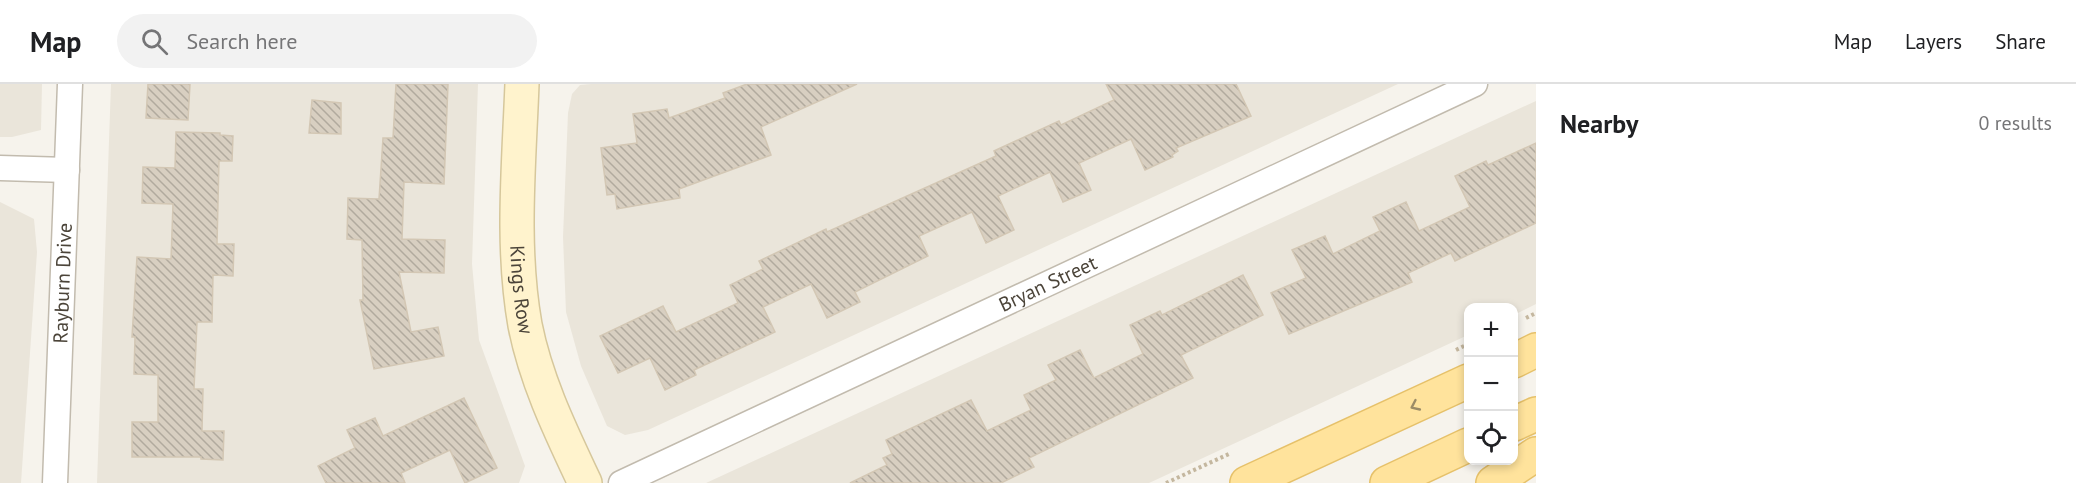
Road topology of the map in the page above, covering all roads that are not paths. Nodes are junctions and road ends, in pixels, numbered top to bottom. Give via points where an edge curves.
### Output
1 (70, 84) edge
2 (522, 84) edge
3 (1475, 84) edge
4 (0, 168) edge
5 (67, 170) junction
6 (1536, 350) edge
7 (1518, 359) edge
8 (1464, 383) edge
9 (1536, 414) edge
10 (1518, 422) edge
11 (1464, 447) edge
12 (1536, 454) edge
13 (55, 483) edge
14 (585, 483) edge
15 (621, 483) edge
16 (1247, 483) edge
17 (1387, 483) edge
18 (1493, 483) edge

1 - 5 street, Rayburn Drive
2 - 14 main road, Kings Row via 517,225 525,326 555,419
3 - 15 street, Bryan Street
4 - 5 street
5 - 13 street, Rayburn Drive
6 - 7 main road
8 -> 16 main road
9 - 10 main road
11 - 17 main road
12 - 18 main road

